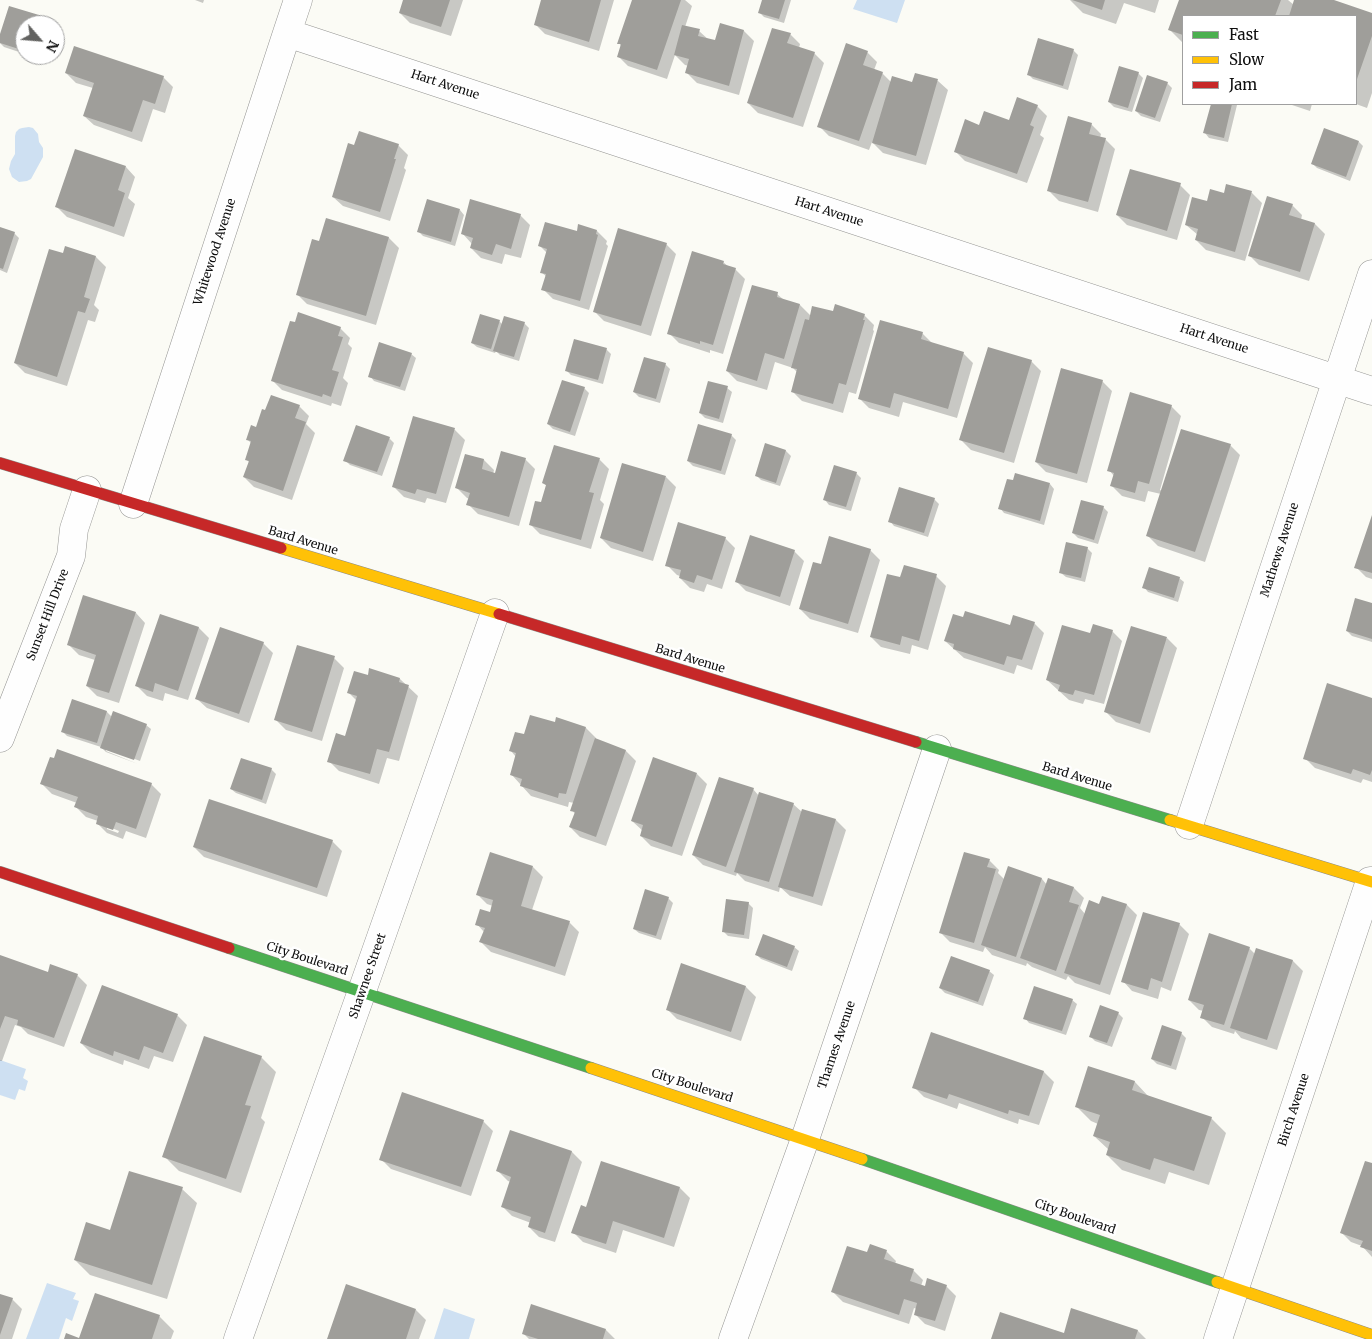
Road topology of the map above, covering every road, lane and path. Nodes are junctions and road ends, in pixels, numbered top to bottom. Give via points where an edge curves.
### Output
1 (298, 0) edge
2 (287, 33) junction
3 (1372, 274) edge
4 (1337, 379) junction
5 (1372, 391) edge
6 (0, 463) edge
7 (87, 490) junction
8 (133, 504) junction
9 (495, 613) junction
10 (0, 738) edge
11 (937, 749) junction
12 (1189, 826) junction
13 (0, 872) edge
14 (1371, 882) edge
15 (362, 991) junction
16 (805, 1139) junction
17 (1235, 1287) junction
18 (1372, 1334) edge
19 (238, 1339) edge
20 (733, 1339) edge
21 (1218, 1339) edge

1 - 2 street, Whitewood Avenue
2 - 4 street, Hart Avenue
2 - 8 street, Whitewood Avenue
3 - 4 street, Mathews Avenue
4 - 5 street, Hart Avenue
4 - 12 street, Mathews Avenue
6 - 7 street, Bard Avenue
7 - 8 street, Bard Avenue
7 - 10 street, Sunset Hill Drive via 74,529 71,556
8 - 9 street, Bard Avenue
9 - 11 street, Bard Avenue
9 - 15 street, Shawnee Street
11 - 12 street, Bard Avenue
11 - 16 street, Thames Avenue
12 - 14 street, Bard Avenue
13 - 15 street, City Boulevard
14 - 17 street, Birch Avenue
15 - 16 street, City Boulevard
15 - 19 street, Shawnee Street
16 - 17 street, City Boulevard
16 - 20 street, Thames Avenue
17 - 18 street, City Boulevard
17 - 21 street, Birch Avenue

